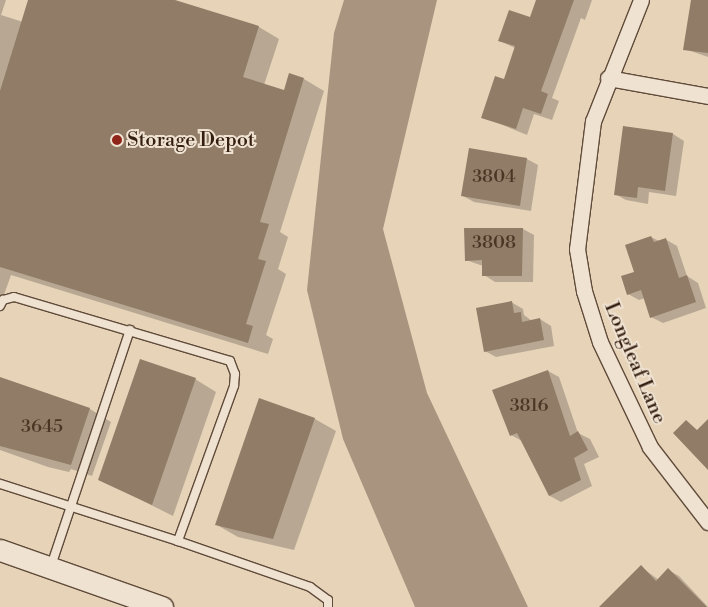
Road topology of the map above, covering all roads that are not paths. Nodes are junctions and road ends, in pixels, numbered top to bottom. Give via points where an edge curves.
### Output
1 (641, 0) edge
2 (608, 78) junction
3 (708, 96) edge
4 (0, 306) edge
5 (130, 330) junction
6 (0, 484) edge
7 (71, 508) junction
8 (708, 522) edge
9 (178, 541) junction
10 (0, 550) edge
11 (50, 568) junction
12 (162, 607) edge
13 (328, 607) edge

1 - 2 street, Longleaf Lane
2 - 3 street
2 - 8 street, Longleaf Lane via 593,121 584,176 578,249 584,291 600,342 650,447
4 - 5 lane via 3,300 14,297
5 - 7 lane
5 - 9 lane via 230,362 235,374 234,386
6 - 7 lane
7 - 9 lane
7 - 11 lane
9 - 13 lane via 310,587 328,600
10 - 11 main road
11 - 12 main road

